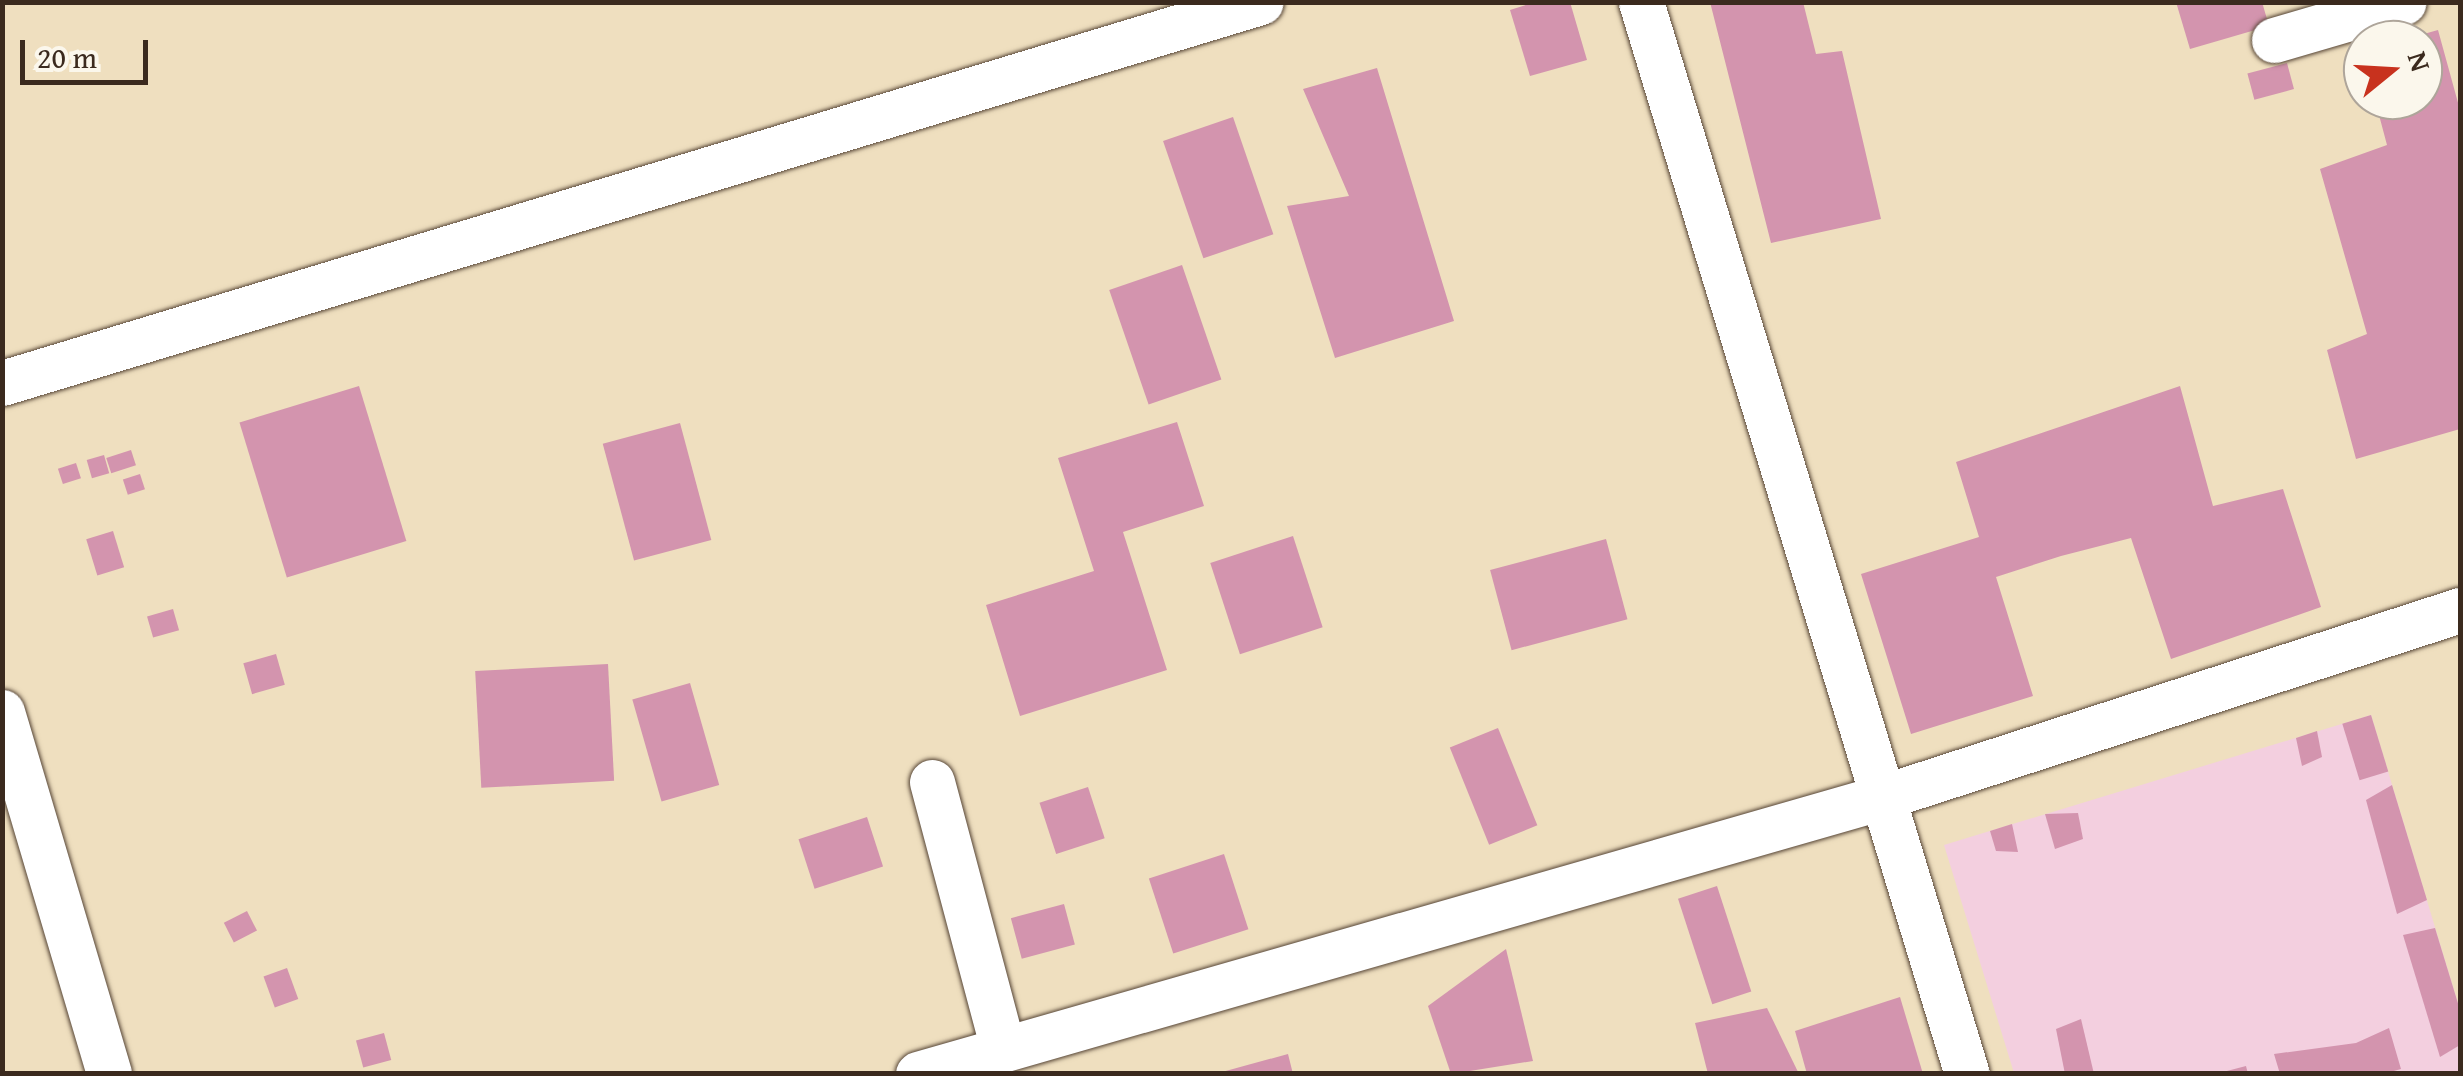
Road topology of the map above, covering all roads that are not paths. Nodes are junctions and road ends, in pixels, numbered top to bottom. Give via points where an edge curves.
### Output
1 (1261, 2) edge
2 (1641, 2) edge
3 (2404, 2) edge
4 (2274, 40) dead end
5 (2, 383) edge
6 (2460, 610) edge
7 (2, 712) edge
8 (932, 782) dead end
9 (1882, 797) junction
10 (2, 806) edge
11 (56, 903) junction
12 (1033, 1053) edge
13 (110, 1074) edge
14 (918, 1074) edge
15 (1967, 1074) edge

1 - 5 street
2 - 9 street
3 - 4 street
6 - 9 street
7 - 11 street
8 - 12 street
9 - 12 street
9 - 15 street
10 - 11 street
11 - 13 street
12 - 14 street

